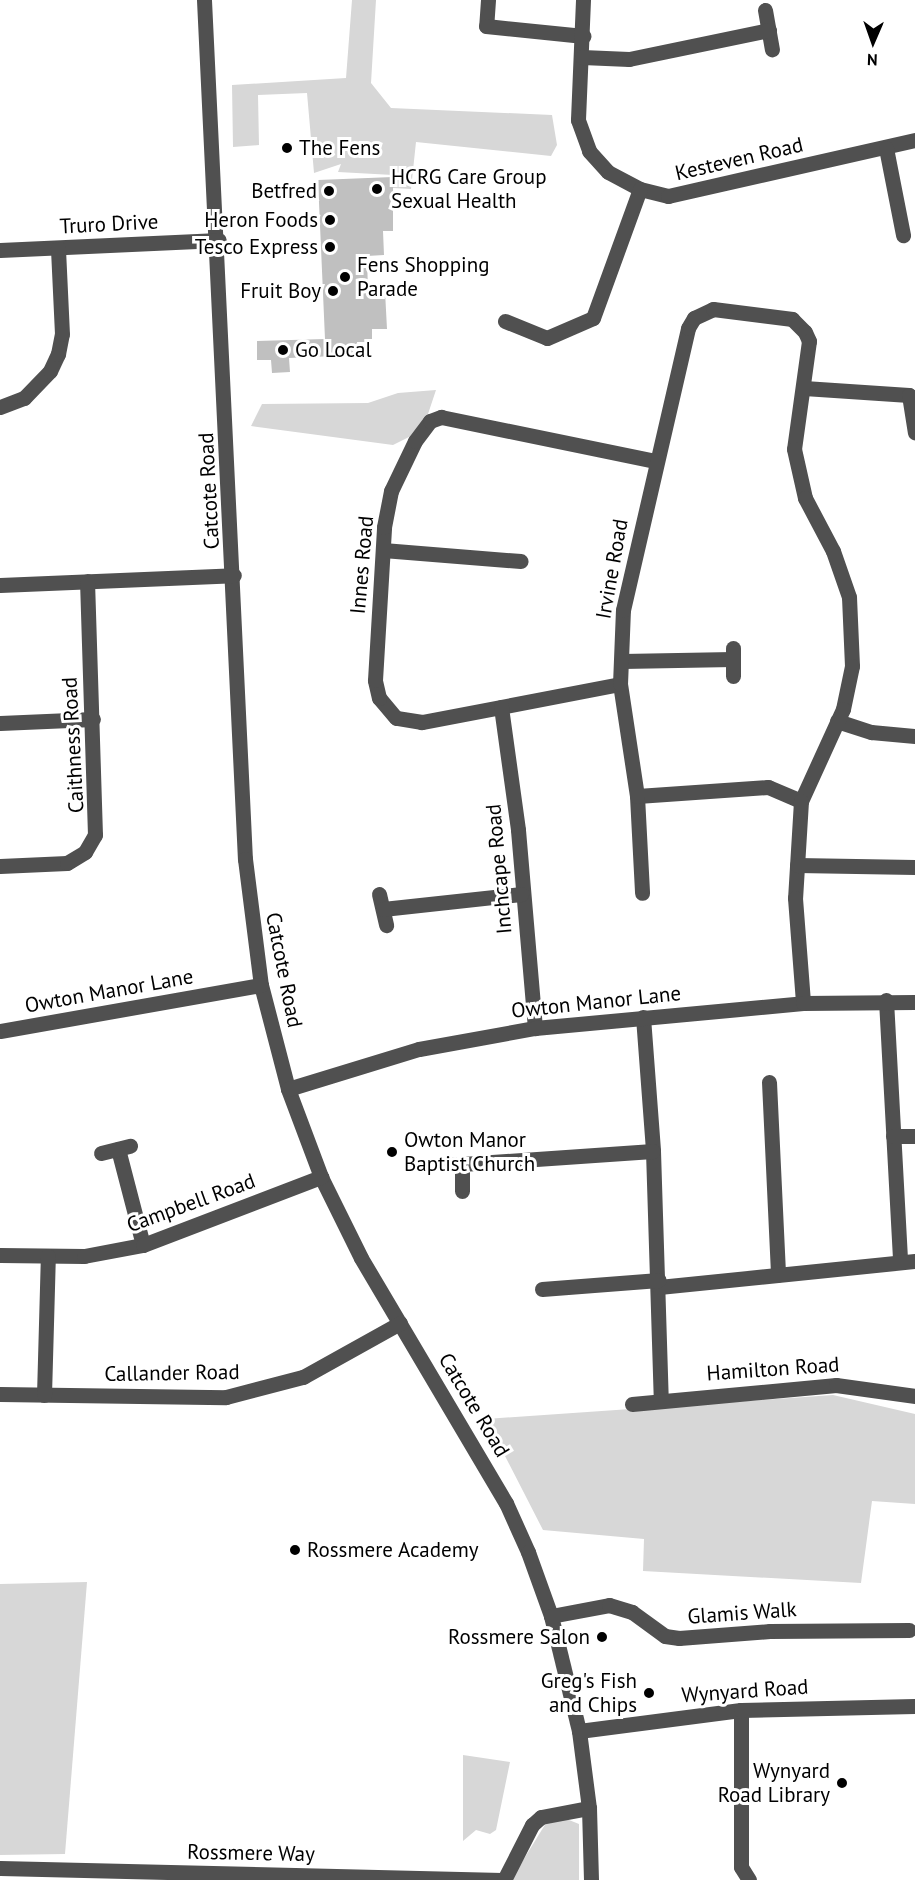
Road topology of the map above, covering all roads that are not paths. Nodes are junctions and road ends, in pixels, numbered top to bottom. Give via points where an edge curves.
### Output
1 (204, 0) edge
2 (488, 0) edge
3 (583, 0) edge
4 (765, 10) dead end
5 (769, 30) junction
6 (583, 36) junction
7 (772, 49) dead end
8 (582, 57) junction
9 (915, 140) edge
10 (886, 148) junction
11 (639, 189) junction
12 (903, 234) dead end
13 (219, 240) junction
14 (58, 248) junction
15 (0, 250) edge
16 (505, 321) dead end
17 (804, 388) junction
18 (912, 390) edge
19 (0, 407) edge
20 (915, 434) edge
21 (655, 461) junction
22 (383, 550) junction
23 (521, 561) dead end
24 (234, 575) junction
25 (87, 581) junction
26 (0, 585) edge
27 (622, 661) junction
28 (733, 676) dead end
29 (620, 684) junction
30 (501, 707) junction
31 (93, 719) junction
32 (837, 721) junction
33 (0, 723) edge
34 (915, 736) edge
35 (637, 796) junction
36 (801, 801) junction
37 (797, 865) junction
38 (0, 866) edge
39 (915, 867) edge
40 (642, 893) dead end
41 (521, 894) junction
42 (386, 925) dead end
43 (261, 985) junction
44 (886, 1000) junction
45 (915, 1002) edge
46 (803, 1003) junction
47 (643, 1017) junction
48 (535, 1028) junction
49 (0, 1031) edge
50 (769, 1082) dead end
51 (288, 1089) junction
52 (893, 1136) junction
53 (915, 1136) edge
54 (653, 1151) junction
55 (101, 1152) dead end
56 (321, 1177) junction
57 (462, 1191) dead end
58 (143, 1245) junction
59 (0, 1255) edge
60 (48, 1256) junction
61 (908, 1260) edge
62 (778, 1275) junction
63 (659, 1283) junction
64 (542, 1289) dead end
65 (400, 1323) junction
66 (0, 1394) edge
67 (44, 1395) junction
68 (915, 1396) edge
69 (661, 1400) junction
70 (632, 1404) dead end
71 (551, 1616) junction
72 (909, 1630) dead end
73 (915, 1706) edge
74 (741, 1710) junction
75 (579, 1731) junction
76 (589, 1808) junction
77 (0, 1868) edge
78 (21, 1874) edge
79 (262, 1877) edge
80 (503, 1880) edge
81 (591, 1880) edge
82 (749, 1880) edge

1 - 13 street, Catcote Road
2 - 6 street via 486,26
3 - 6 street, Kesteven Road
4 - 5 street
5 - 7 street
5 - 8 street via 629,59
6 - 8 street, Kesteven Road
8 - 11 street, Kesteven Road via 578,120 589,151 608,172
9 - 10 street, Kesteven Road
10 - 11 street, Kesteven Road via 668,196
10 - 12 street
11 - 16 street via 593,318 547,338
13 - 14 street, Truro Drive
13 - 24 street, Catcote Road
14 - 15 street, Truro Drive
14 - 19 street via 62,334 58,354 50,371 24,398
17 - 18 street
17 - 21 street, Irvine Road via 808,341 792,319 713,309 694,318
17 - 32 street via 794,449 799,477 843,574 853,633 852,666
18 - 20 street
21 - 22 street, Innes Road via 441,417 424,427 391,491
21 - 27 street, Irvine Road via 623,610
22 - 23 street
22 - 30 street, Innes Road via 375,680 387,710 396,718 422,722
24 - 25 street
24 - 43 street, Catcote Road via 246,859
25 - 26 street
25 - 31 street, Caithness Road
27 - 28 street via 733,654
27 - 29 street, Irvine Road
29 - 30 street, Innes Road
29 - 35 street, Irvine Road
30 - 41 street, Inchcape Road via 518,830
31 - 33 street
31 - 38 street, Caithness Road via 98,816 91,844 67,863
32 - 34 street via 871,732
32 - 36 street
35 - 36 street via 768,787
35 - 40 street, Irvine Road
36 - 37 street
37 - 39 street
37 - 46 street
41 - 42 street via 381,902
41 - 48 street, Inchcape Road
43 - 49 street, Owton Manor Lane
43 - 51 street, Catcote Road
44 - 45 street, Owton Manor Lane
44 - 46 street, Owton Manor Lane
44 - 52 street
46 - 47 street, Owton Manor Lane
47 - 48 street, Owton Manor Lane
47 - 54 street
48 - 51 street, Owton Manor Lane via 419,1048
50 - 62 street
51 - 56 street, Catcote Road
52 - 53 street
52 - 61 street
54 - 57 street via 455,1164
54 - 63 street
55 - 58 street via 124,1147
56 - 58 street, Campbell Road
56 - 65 street, Catcote Road
58 - 60 street, Campbell Road via 84,1256
59 - 60 street, Campbell Road
60 - 67 street
61 - 62 street
62 - 63 street
63 - 64 street
63 - 69 street
65 - 67 street, Callander Road via 327,1366 267,1390 185,1398
65 - 71 street, Catcote Road via 506,1503
66 - 67 street, Callander Road
68 - 69 street, Hamilton Road via 836,1385
69 - 70 street, Hamilton Road
71 - 72 street, Glamis Walk via 609,1605 632,1612 665,1636 679,1638 770,1630
71 - 75 street, Catcote Road
73 - 74 street, Wynyard Road
74 - 75 street, Wynyard Road
74 - 82 street via 741,1867
75 - 76 street, Catcote Road
76 - 80 street, Rossmere Way via 541,1817 532,1825
76 - 81 street, Catcote Road
77 - 78 street, Rossmere Way
78 - 79 street, Rossmere Way
79 - 80 street, Rossmere Way

